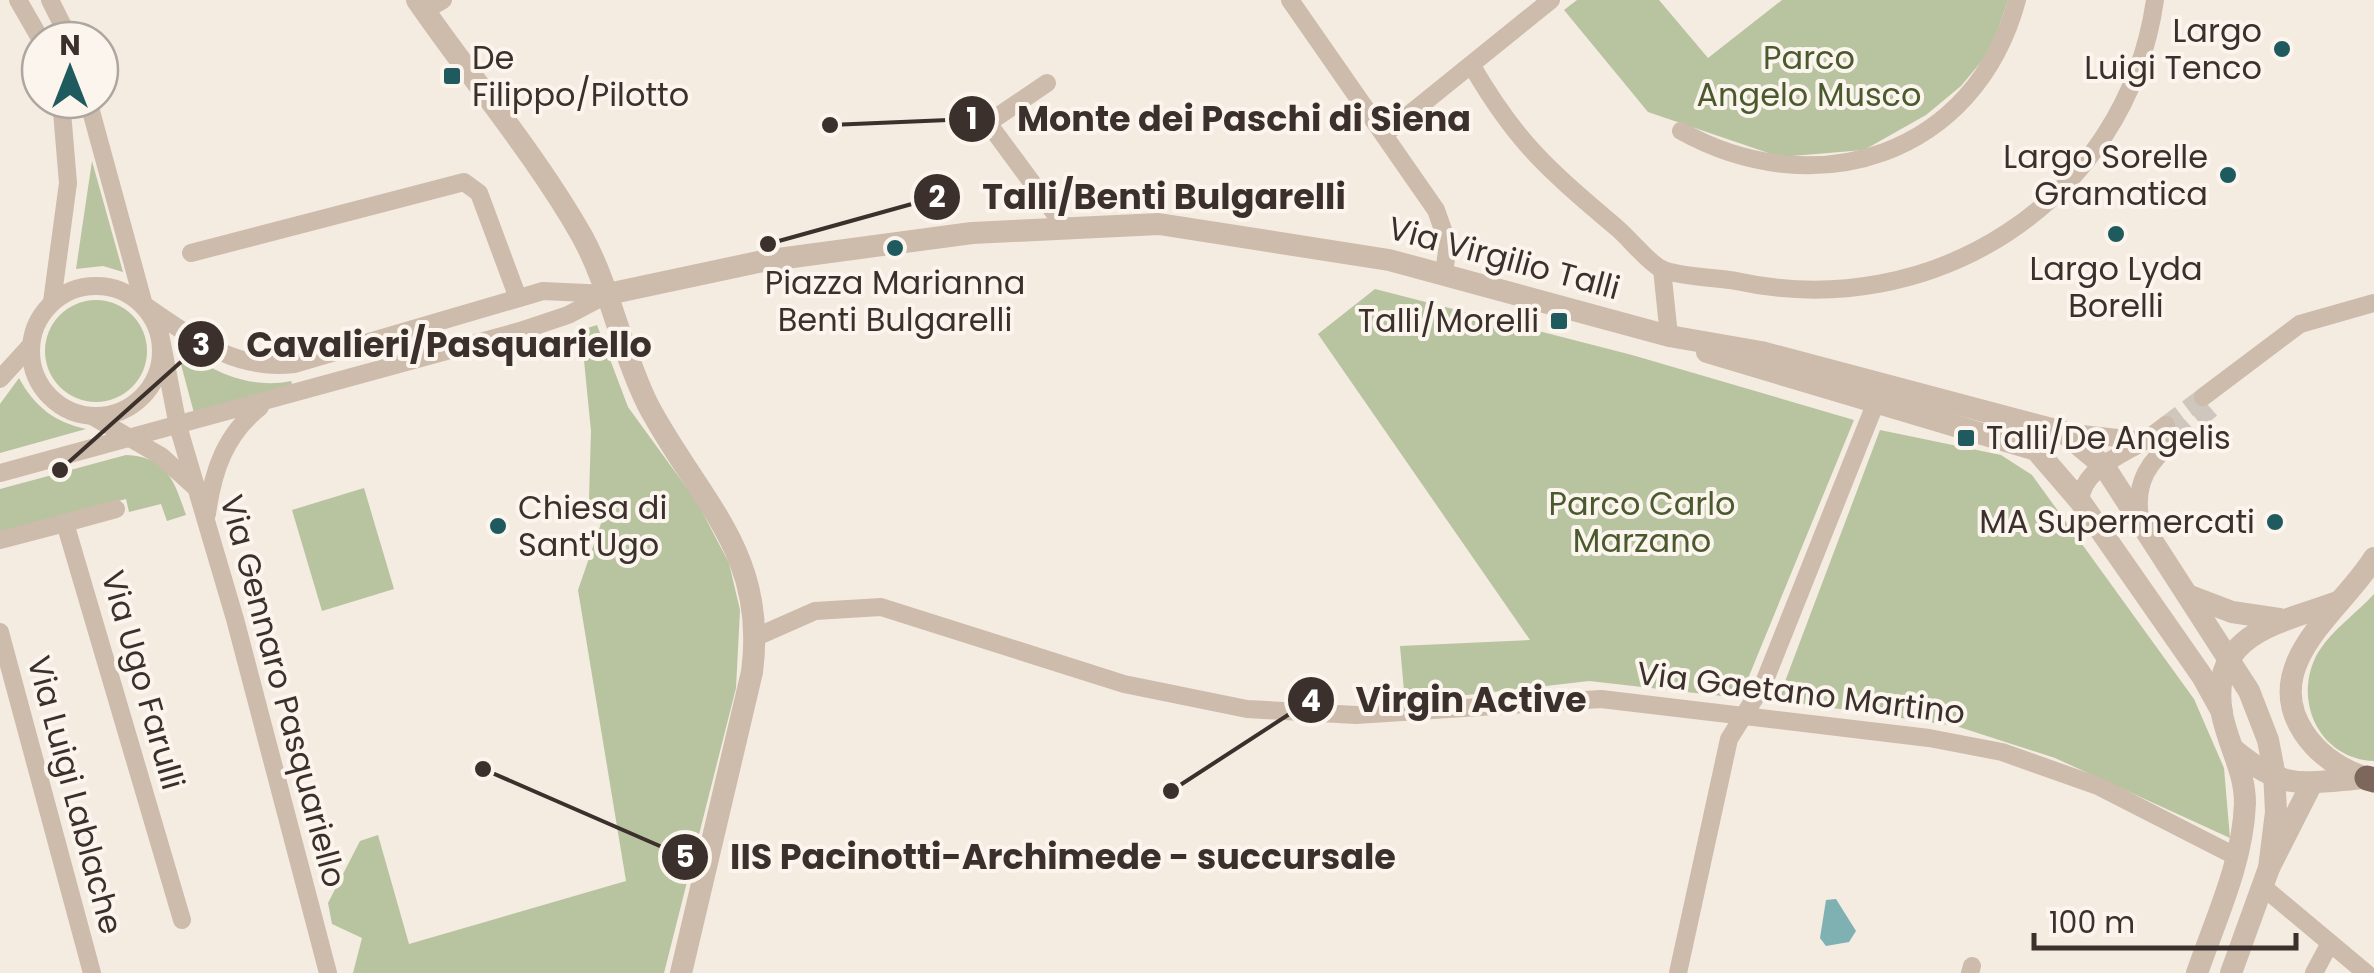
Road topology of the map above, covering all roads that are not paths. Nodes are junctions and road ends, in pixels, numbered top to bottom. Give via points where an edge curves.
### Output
1 (1290, 0) edge
2 (1551, 0) edge
3 (2017, 0) edge
4 (2155, 0) edge
5 (428, 4) edge
6 (1472, 66) junction
7 (1046, 83) dead end
8 (63, 120) edge
9 (93, 120) edge
10 (1681, 130) dead end
11 (1385, 134) junction
12 (1064, 226) junction
13 (191, 252) dead end
14 (1662, 270) junction
15 (1444, 274) junction
16 (608, 294) junction
17 (518, 298) junction
18 (52, 302) junction
19 (2374, 303) edge
20 (144, 306) junction
21 (160, 334) junction
22 (1669, 336) junction
23 (31, 344) junction
24 (0, 379) edge
25 (267, 401) junction
26 (1876, 402) junction
27 (2207, 403) tunnel mouth
28 (92, 416) junction
29 (178, 426) junction
30 (2063, 432) junction
31 (132, 439) junction
32 (2145, 441) junction
33 (2104, 466) junction
34 (0, 474) edge
35 (196, 490) junction
36 (2080, 501) junction
37 (116, 509) dead end
38 (206, 520) junction
39 (65, 523) junction
40 (2143, 528) junction
41 (0, 540) edge
42 (2374, 558) edge
43 (2188, 595) junction
44 (2340, 601) junction
45 (2293, 618) junction
46 (0, 632) edge
47 (756, 637) junction
48 (2231, 658) junction
49 (2222, 712) junction
50 (1744, 716) junction
51 (2234, 750) junction
52 (2275, 779) junction
53 (2372, 779) edge
54 (2312, 782) junction
55 (2236, 857) junction
56 (2265, 877) junction
57 (182, 920) dead end
58 (2330, 943) junction
59 (92, 973) edge
60 (328, 973) edge
61 (681, 973) edge
62 (1676, 973) edge
63 (2196, 973) edge
64 (2231, 973) edge
65 (2314, 973) edge
66 (2366, 973) edge

1 - 11 street
2 - 6 street
3 - 10 street via 2004,40 1974,88 1933,126 1888,151 1825,166 1772,165
4 - 14 street via 2130,85 2082,166 2037,211 1968,257 1853,290 1794,290
5 - 16 street via 575,225
6 - 11 street
6 - 14 street via 1538,162
7 - 12 street via 988,123
8 - 18 street via 68,183
9 - 20 street
11 - 15 street via 1440,216 1448,244
12 - 15 street, Via Virgilio Talli via 1222,231
12 - 16 street, Via Virgilio Talli via 808,254
13 - 17 street via 464,182 479,193
14 - 22 street
15 - 22 street, Via Virgilio Talli
16 - 17 street via 563,289
16 - 25 street via 550,322
16 - 47 street via 650,407 734,541
17 - 20 street via 282,366 223,355
18 - 20 street via 98,285
18 - 23 street
19 - 27 street via 2300,324
20 - 21 street
21 - 28 street via 162,358 147,392 128,408
21 - 29 street, Via Gennaro Pasquariello
22 - 26 street, Via Virgilio Talli via 1740,364
22 - 30 street, Via Virgilio Talli via 1761,352
23 - 24 street
23 - 28 street via 46,393
25 - 29 street
25 - 38 street via 222,452
26 - 36 street, Via Virgilio Talli via 2026,444 2050,462
26 - 50 street via 1763,685
28 - 31 street
29 - 31 street
29 - 35 street, Via Gennaro Pasquariello
30 - 32 street
30 - 33 street, Via Virgilio Talli
31 - 34 street
31 - 35 street via 172,464
32 - 33 street
32 - 40 street via 2172,431 2142,478
33 - 36 street via 2083,484
33 - 40 street, Via Virgilio Talli
35 - 38 street, Via Gennaro Pasquariello
36 - 49 street, Via Virgilio Talli
37 - 39 street
38 - 60 street, Via Gennaro Pasquariello
39 - 41 street
39 - 57 street, Via Ugo Farulli
40 - 43 street, Via Virgilio Talli
42 - 44 street
43 - 45 street via 2244,615
43 - 48 street, Via Virgilio Talli
44 - 45 street
44 - 53 street via 2298,658 2292,703 2319,751
45 - 48 street via 2251,633
46 - 59 street, Via Luigi Lablache
47 - 50 street, Via Gaetano Martino via 815,611 862,606 922,618 1124,684 1247,709 1356,716 1601,699
47 - 61 street via 738,741
48 - 49 street
48 - 52 street, Via Virgilio Talli via 2264,727
49 - 51 street
50 - 55 street, Via Gaetano Martino via 2002,752 2098,786
50 - 62 street via 1729,739
51 - 52 street
51 - 55 street via 2244,798
52 - 54 street
52 - 56 street, Via Virgilio Talli
53 - 54 street
54 - 56 street
55 - 63 street
56 - 58 street
56 - 64 street
58 - 65 street
58 - 66 street

